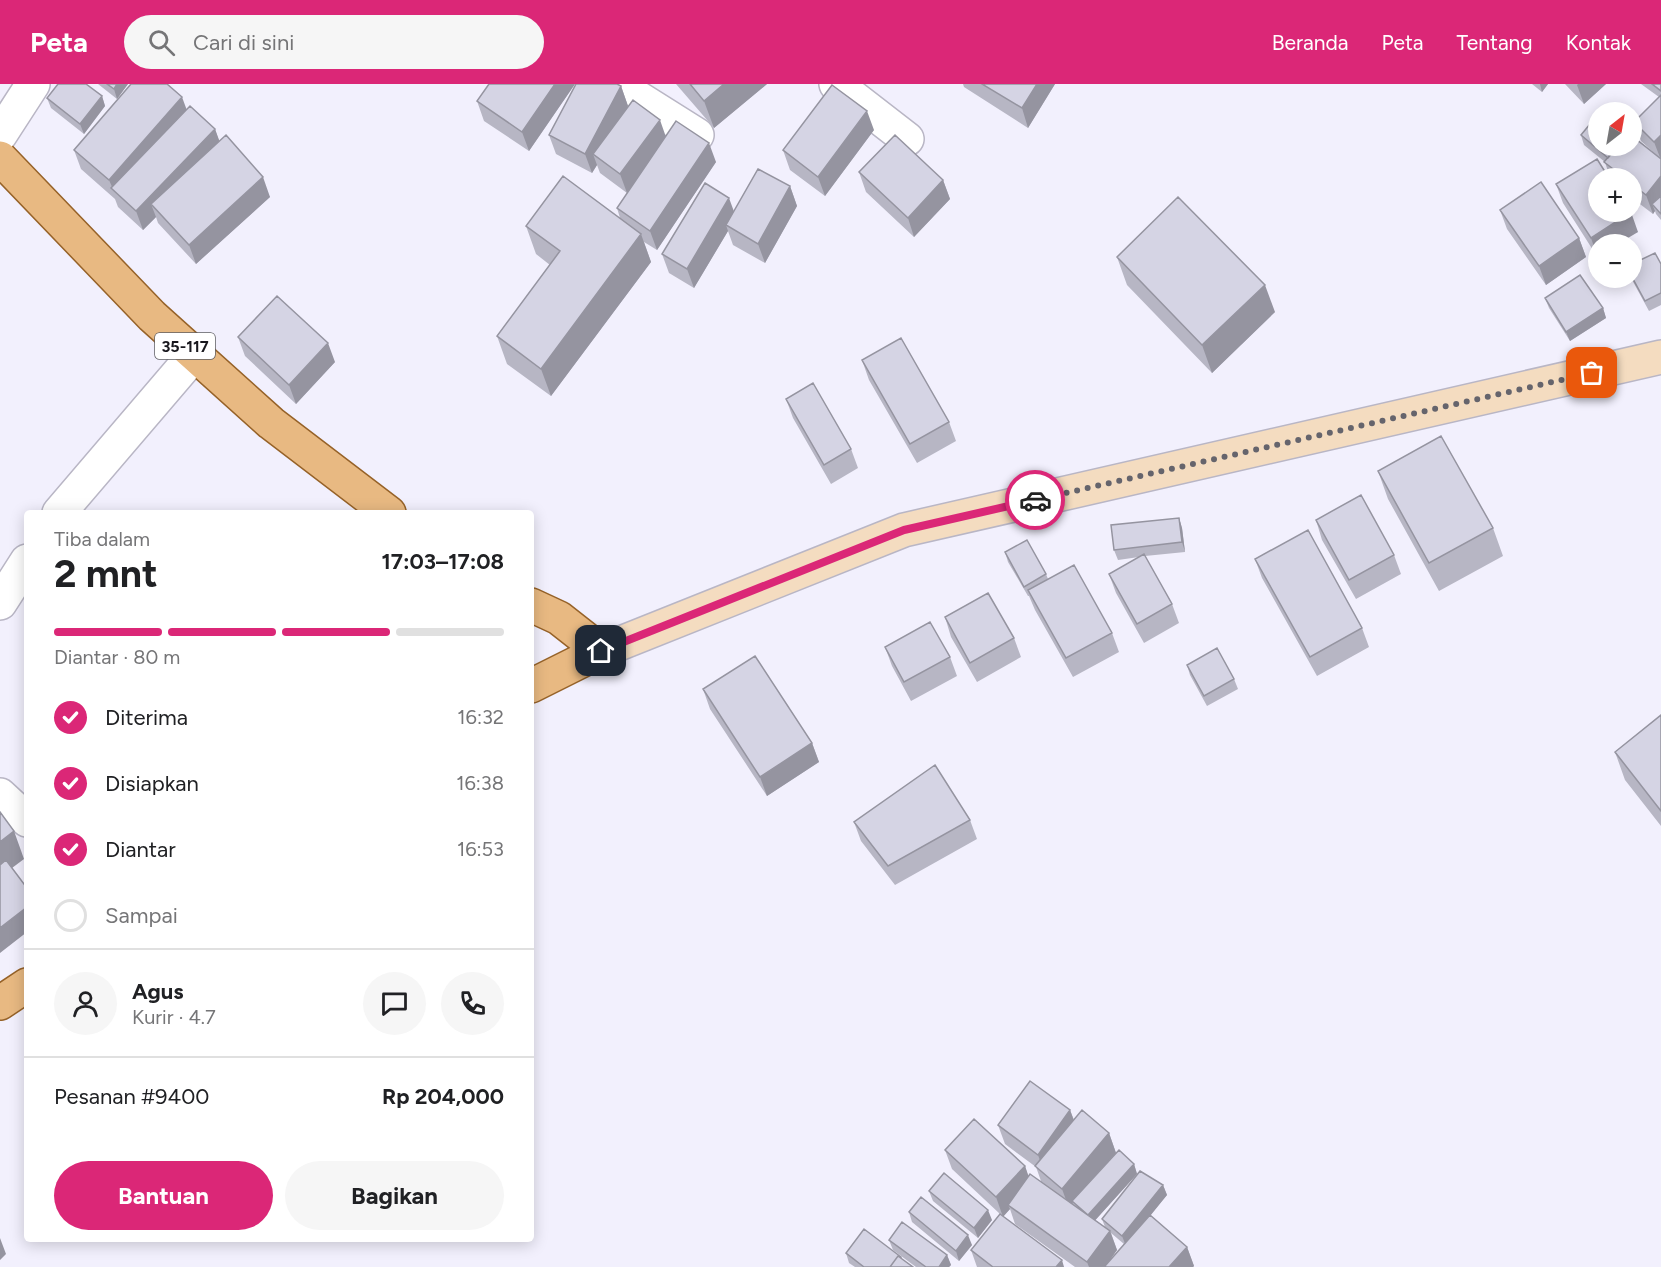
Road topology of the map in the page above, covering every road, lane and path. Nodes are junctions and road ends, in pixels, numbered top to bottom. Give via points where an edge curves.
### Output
1 (33, 84) edge
2 (616, 84) edge
3 (836, 84) edge
4 (0, 135) edge
5 (697, 135) edge
6 (907, 139) dead end
7 (0, 158) edge
8 (194, 355) junction
9 (1661, 357) edge
10 (61, 510) edge
11 (385, 510) edge
12 (24, 566) edge
13 (0, 603) edge
14 (534, 605) edge
15 (601, 651) junction
16 (534, 684) edge
17 (0, 795) edge
18 (24, 817) edge
19 (24, 987) edge
20 (0, 1003) edge

1 - 4 street
2 - 5 street
3 - 6 street
7 - 8 main road, 35-117
8 - 10 street
8 - 11 main road, 35-117 via 271,423
9 - 15 main road via 904,530
12 - 13 street
14 - 15 main road via 560,618
15 - 16 main road
17 - 18 street
19 - 20 main road

